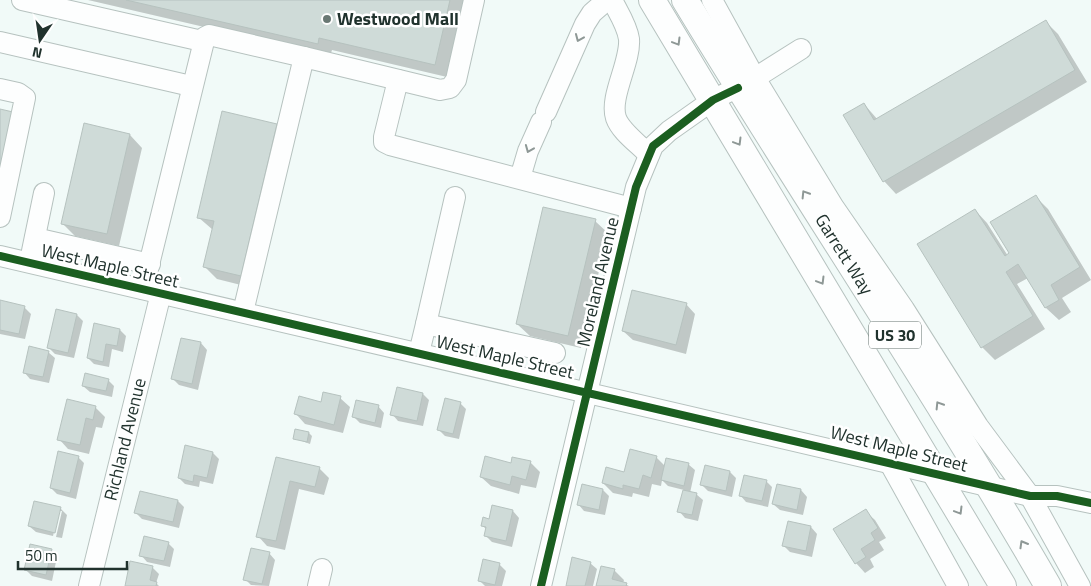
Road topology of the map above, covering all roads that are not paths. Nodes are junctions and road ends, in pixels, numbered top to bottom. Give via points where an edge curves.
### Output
1 (22, 0) edge
2 (474, 0) edge
3 (607, 0) edge
4 (612, 0) edge
5 (652, 0) edge
6 (686, 0) edge
7 (712, 0) edge
8 (202, 41) junction
9 (0, 42) edge
10 (801, 49) dead end
11 (304, 57) junction
12 (398, 80) junction
13 (747, 83) junction
14 (191, 86) junction
15 (0, 89) edge
16 (713, 100) junction
17 (649, 155) junction
18 (520, 178) junction
19 (44, 192) dead end
20 (455, 198) dead end
21 (632, 208) junction
22 (0, 217) edge
23 (35, 238) junction
24 (0, 256) edge
25 (30, 263) junction
26 (150, 264) junction
27 (152, 291) junction
28 (243, 312) junction
29 (426, 324) junction
30 (419, 353) junction
31 (555, 354) dead end
32 (588, 392) junction
33 (890, 462) junction
34 (937, 474) junction
35 (991, 487) junction
36 (1030, 496) junction
37 (1091, 503) edge
38 (89, 586) edge
39 (541, 586) edge
40 (958, 586) edge
41 (1003, 586) edge
42 (1048, 586) edge
43 (1080, 586) edge

1 - 8 street
2 - 12 street via 456,80 450,88 440,90
3 -> 18 street via 585,24 528,150
4 - 17 street via 629,41 616,101 616,116 622,127
5 -> 16 main road, Garrett Way / US 30
6 - 13 main road, Garrett Way / US 30
7 - 13 street
8 - 11 street via 209,35
8 - 14 street, Richland Avenue
9 - 14 street
10 - 13 street, Moreland Avenue
11 - 12 street
11 - 28 street
12 - 18 street via 384,142
13 - 16 street, Moreland Avenue
35 -> 13 main road, Garrett Way / US 30
13 - 36 street via 904,309 978,426
14 - 26 street, Richland Avenue
15 - 22 street via 25,98
16 - 17 street, Moreland Avenue via 669,131 653,146
16 -> 34 main road, Garrett Way / US 30
17 - 21 street, Moreland Avenue via 636,187
18 - 21 street
19 - 23 street
20 - 29 street
21 - 32 street, Moreland Avenue
23 - 25 street
23 - 26 street
24 - 25 street, West Maple Street
25 - 27 street, West Maple Street
26 - 27 street, Richland Avenue
27 - 28 street, West Maple Street
27 - 38 street, Richland Avenue
28 - 30 street, West Maple Street
29 - 30 street
29 - 31 street
30 - 32 street, West Maple Street
32 - 33 street, West Maple Street
32 - 39 street, Moreland Avenue
33 - 34 street, West Maple Street
33 - 40 street
34 - 35 street, West Maple Street
34 -> 41 main road, Garrett Way / US 30
35 - 36 street, West Maple Street
42 -> 35 main road, Garrett Way / US 30
36 - 37 street, West Maple Street via 1058,496
36 - 43 street

